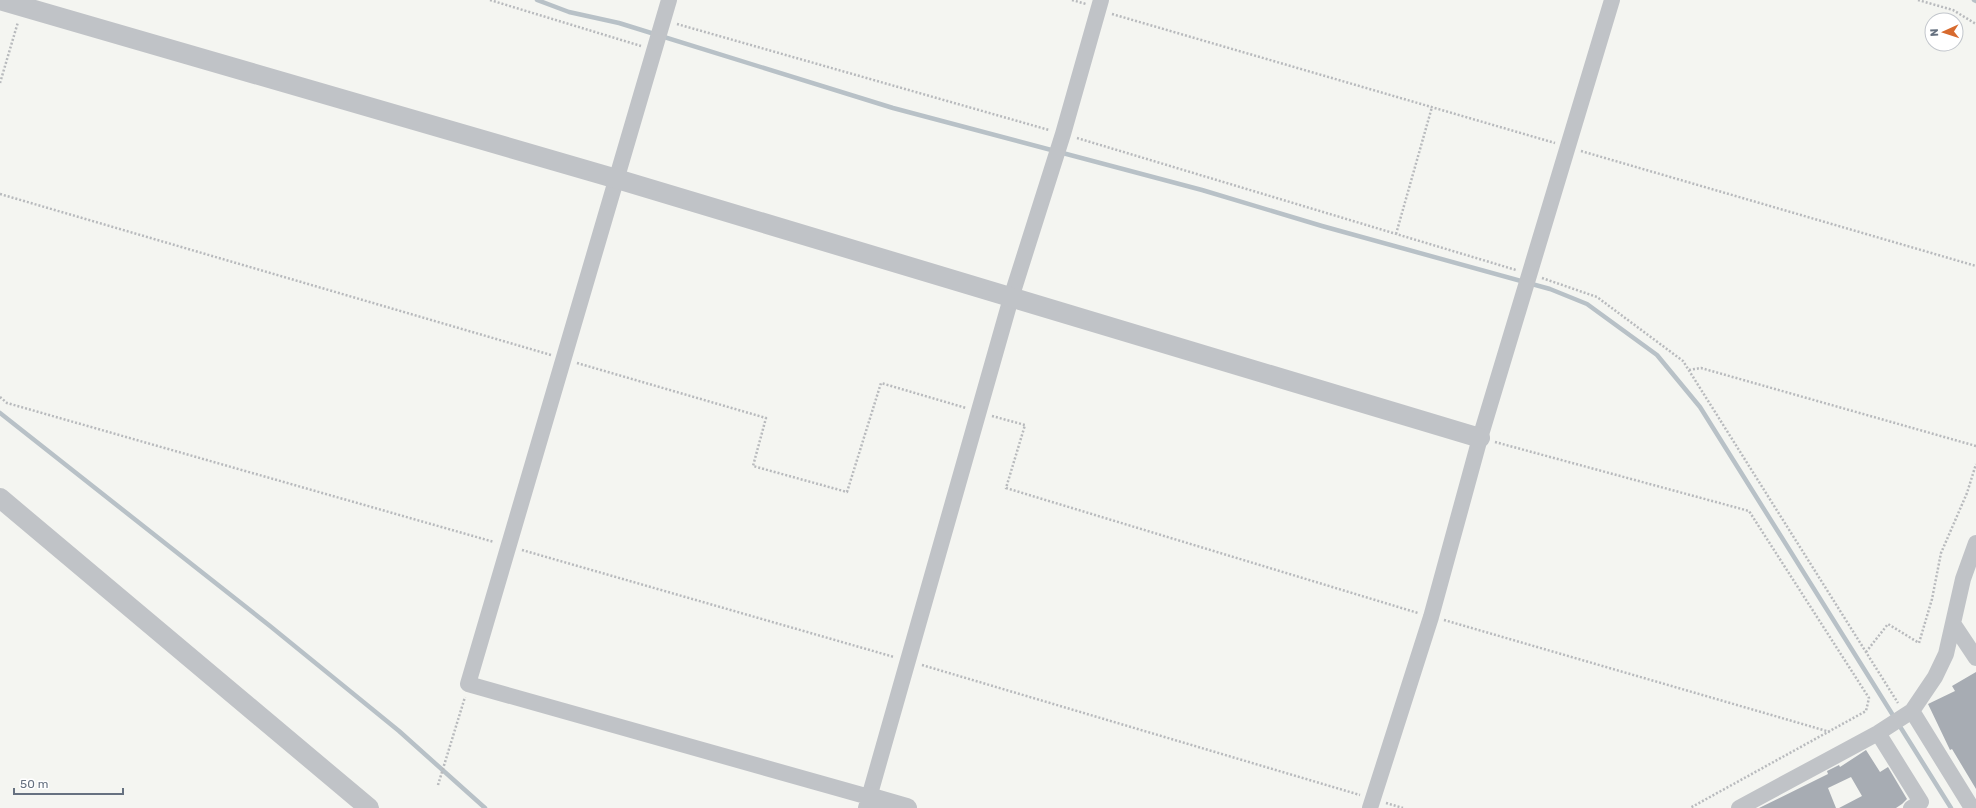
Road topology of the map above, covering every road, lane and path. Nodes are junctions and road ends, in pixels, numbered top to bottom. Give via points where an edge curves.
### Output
1 (490, 0) edge
2 (669, 0) edge
3 (1612, 0) edge
4 (1918, 0) edge
5 (11, 3) edge
6 (1100, 4) edge
7 (664, 20) junction
8 (1976, 24) edge
9 (655, 50) junction
10 (0, 82) edge
11 (1432, 107) junction
12 (1063, 134) junction
13 (1568, 147) junction
14 (617, 179) junction
15 (0, 194) edge
16 (1396, 234) junction
17 (1976, 266) edge
18 (1530, 274) junction
19 (1011, 298) junction
20 (564, 359) junction
21 (1689, 370) junction
22 (0, 397) edge
23 (980, 412) junction
24 (1480, 438) junction
25 (1976, 446) edge
26 (1976, 464) edge
27 (0, 498) edge
28 (1976, 543) edge
29 (509, 546) junction
30 (1430, 616) junction
31 (1954, 625) junction
32 (1866, 652) junction
33 (1976, 658) edge
34 (909, 662) junction
35 (468, 684) junction
36 (1909, 713) junction
37 (1830, 732) junction
38 (1878, 733) junction
39 (438, 785) dead end
40 (868, 803) edge
41 (1371, 804) edge
42 (369, 808) edge
43 (907, 808) edge
44 (1403, 808) edge
45 (1690, 808) edge
46 (1739, 808) edge
47 (1911, 808) edge
48 (1972, 808) edge

1 - 9 path
2 - 7 street
3 - 13 street
4 - 8 path via 1953,10
5 - 10 path
5 - 14 street
6 - 11 path via 1112,14
6 - 12 street
7 - 9 street
7 - 12 path
9 - 14 street
11 - 13 path
11 - 16 path
12 - 16 path
12 - 19 street
13 - 17 path
13 - 18 street
14 - 19 street
14 - 20 street
15 - 20 path
16 - 18 path
18 - 21 path via 1597,297 1683,361
18 - 24 street
19 - 23 street
19 - 24 street
20 - 23 path via 766,418 753,466 847,492 881,383
20 - 29 street
21 - 25 path via 1701,368
21 - 32 path
22 - 29 path via 7,403
23 - 30 path via 1025,425 1006,488
23 - 34 street
24 - 30 street
24 - 37 path via 1749,511 1869,698 1866,711
26 - 32 path via 1967,493 1941,553 1932,599 1919,643 1888,624
27 - 42 street
28 - 31 street via 1963,579
29 - 34 path
29 - 35 street
30 - 37 path
30 - 41 street
31 - 33 street
31 - 36 street via 1946,654 1935,677
32 - 36 path
34 - 40 street
34 - 41 path
35 - 39 path
35 - 40 street
36 - 38 street
36 - 48 street
37 - 45 path
38 - 46 street
38 - 47 street via 1921,802
40 - 43 street
41 - 44 path

